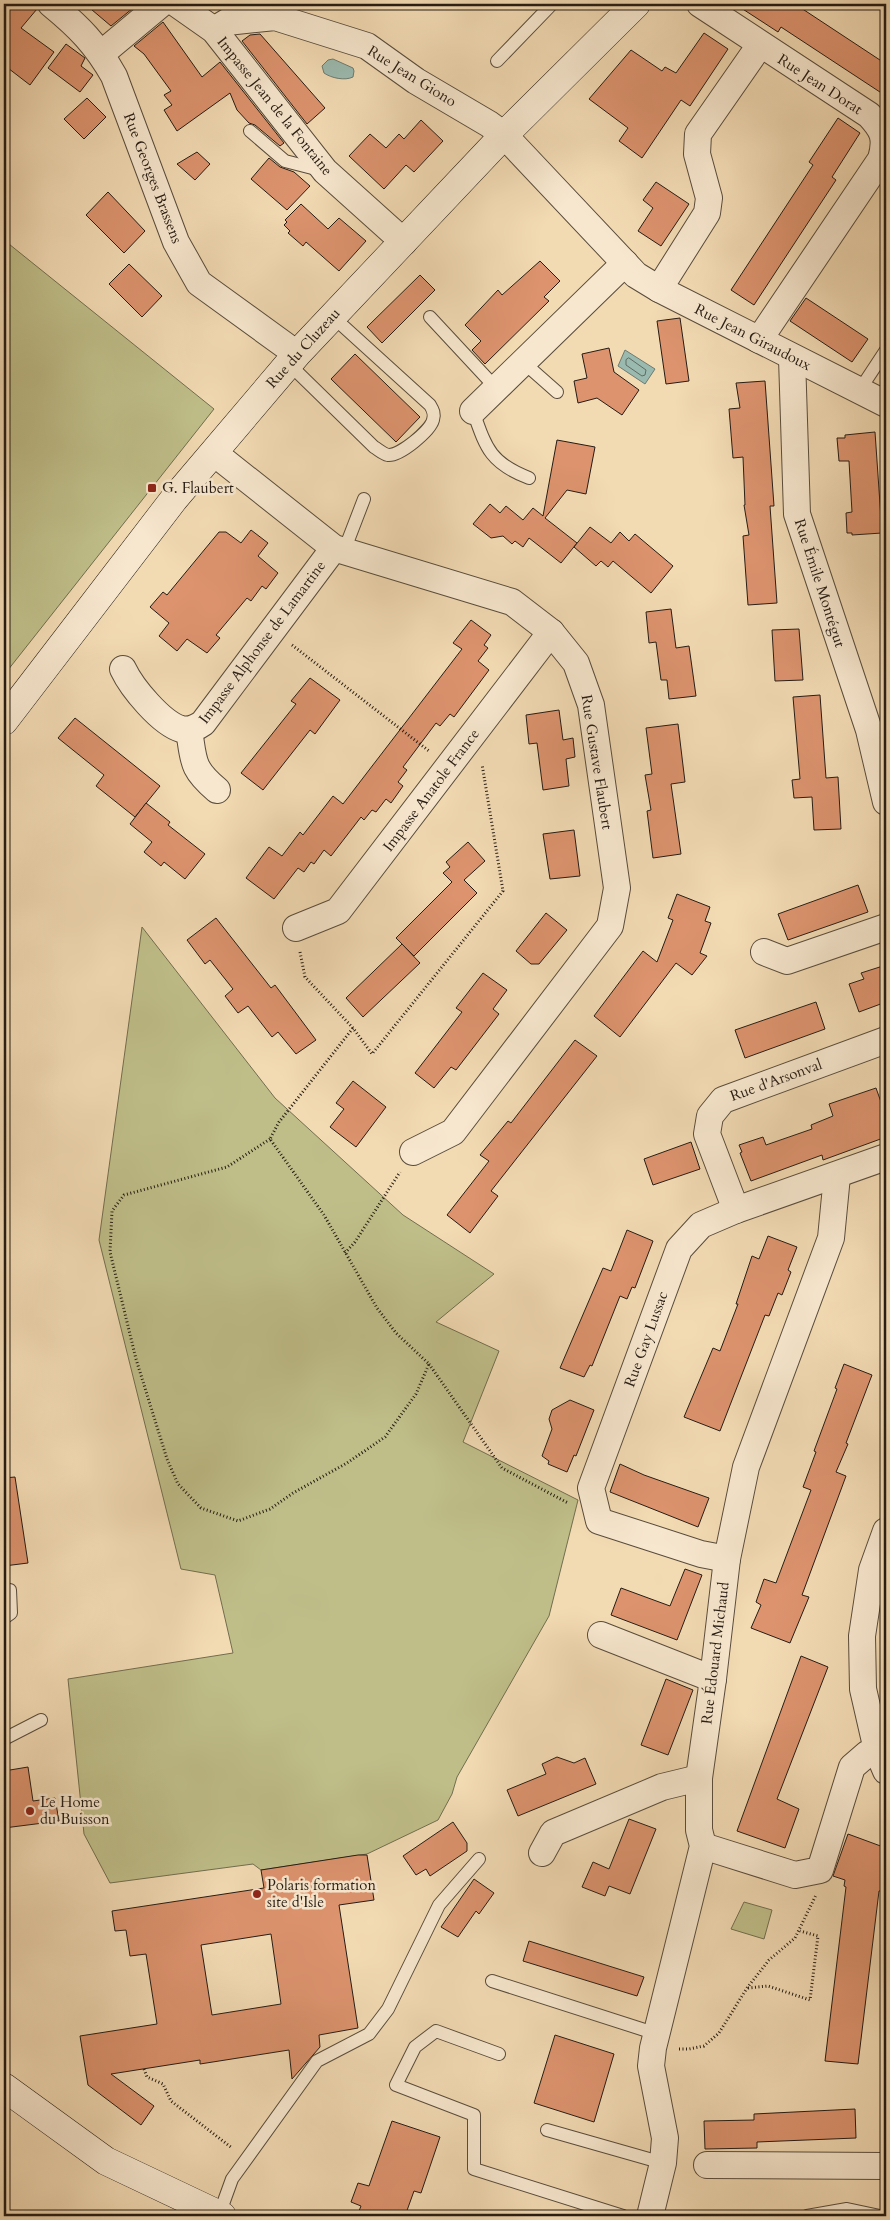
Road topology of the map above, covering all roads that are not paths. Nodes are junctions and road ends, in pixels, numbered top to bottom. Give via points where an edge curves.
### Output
1 (51, 4) edge
2 (161, 4) edge
3 (177, 4) edge
4 (552, 4) edge
5 (636, 4) edge
6 (700, 4) edge
7 (214, 30) junction
8 (760, 45) junction
9 (101, 54) junction
10 (497, 61) dead end
11 (250, 131) dead end
12 (504, 135) junction
13 (325, 171) junction
14 (404, 242) junction
15 (625, 263) junction
16 (658, 290) junction
17 (332, 316) junction
18 (430, 317) dead end
19 (759, 340) junction
20 (886, 350) edge
21 (792, 358) junction
22 (293, 359) junction
23 (523, 362) junction
24 (496, 388) junction
25 (859, 391) junction
26 (557, 392) dead end
27 (886, 404) edge
28 (473, 411) joint
29 (214, 452) junction
30 (529, 478) dead end
31 (364, 499) dead end
32 (339, 550) junction
33 (551, 632) junction
34 (123, 669) dead end
35 (4, 721) edge
36 (189, 730) junction
37 (217, 790) dead end
38 (886, 802) edge
39 (886, 927) edge
40 (296, 928) road end
41 (764, 952) dead end
42 (886, 1040) edge
43 (413, 1152) road end
44 (886, 1158) edge
45 (837, 1176) junction
46 (736, 1210) junction
47 (886, 1531) edge
48 (727, 1559) junction
49 (10, 1590) dead end
50 (4, 1618) edge
51 (601, 1635) dead end
52 (713, 1679) junction
53 (41, 1720) dead end
54 (4, 1739) edge
55 (882, 1760) edge
56 (699, 1778) junction
57 (703, 1846) junction
58 (542, 1853) dead end
59 (479, 1859) dead end
60 (492, 1981) dead end
61 (655, 2041) junction
62 (500, 2054) dead end
63 (4, 2087) edge
64 (547, 2130) dead end
65 (664, 2150) junction
66 (707, 2165) dead end
67 (886, 2166) edge
68 (220, 2215) edge
69 (623, 2216) edge
70 (650, 2216) edge
71 (807, 2216) edge
72 (880, 2216) edge

1 - 9 street, Rue Georges Brassens via 80,29
2 - 9 street
3 - 7 street
4 - 10 lane
5 - 12 main road, Rue du Cluzeau
6 - 8 street, Rue Jean Dorat
7 - 12 street, Rue Jean Giono via 227,22 274,17 367,46 416,81
7 - 13 street, Impasse Jean de la Fontaine
8 - 16 street via 698,134 697,154 709,198 707,213
8 - 19 street, Rue Jean Dorat via 869,115 880,127 884,148 880,159
9 - 22 street, Rue Georges Brassens via 114,76 176,242 199,283
11 - 13 lane via 285,161
12 - 14 main road, Rue du Cluzeau
12 - 15 street, Rue Jean Giraudoux
13 - 14 street, Impasse Jean de la Fontaine
14 - 17 main road, Rue du Cluzeau
15 - 16 street, Rue Jean Giraudoux
15 - 23 street
16 - 19 street, Rue Jean Giraudoux
17 - 22 main road, Rue du Cluzeau
17 - 22 lane via 430,405 434,413 429,428 401,452 384,454
18 - 24 lane
19 - 21 street, Rue Jean Giraudoux
20 - 25 lane
21 - 25 street, Rue Jean Giraudoux
21 - 38 street, Rue Émile Montégut via 797,514 869,730
22 - 29 main road, Rue du Cluzeau
23 - 24 street
23 - 26 lane
24 - 28 street
25 - 27 street, Rue Jean Giraudoux
28 - 30 lane via 497,461 510,471
29 - 32 street, Rue Gustave Flaubert
29 - 35 main road, Rue du Cluzeau via 174,499
31 - 32 lane
32 - 33 street, Rue Gustave Flaubert via 512,602
32 - 36 street, Impasse Alphonse de Lamartine via 272,630 203,723
33 - 40 street, Impasse Anatole France via 338,911
33 - 43 street, Rue Gustave Flaubert via 576,662 591,705 617,888 610,926 453,1132
34 - 36 street, Impasse Alphonse de Lamartine via 139,695 173,725
36 - 37 street via 194,764 200,776
39 - 41 street via 787,961
42 - 46 street, Rue d'Arsonval via 723,1100 710,1116 707,1134
44 - 45 street, Rue Gay Lussac
45 - 46 street, Rue Gay Lussac
45 - 48 street, Rue Édouard Michaud via 831,1238 746,1467
46 - 48 street, Rue Gay Lussac via 701,1225 679,1249 591,1488 599,1520 701,1554
47 - 55 street via 872,1570 862,1636 863,1689
48 - 52 street, Rue Édouard Michaud
49 - 50 lane via 12,1613
51 - 52 street
52 - 56 street, Rue Édouard Michaud
53 - 54 lane
55 - 57 street via 867,1754 852,1767 820,1870 795,1875
56 - 57 street, Rue Édouard Michaud via 699,1830
56 - 58 street via 662,1787 552,1833
57 - 61 street, Rue Édouard Michaud
59 - 68 lane via 439,1905 388,2009 369,2034 317,2062 232,2179
60 - 61 lane
61 - 65 street, Rue Édouard Michaud via 651,2066
62 - 69 lane via 436,2031 415,2046 396,2085 474,2114 474,2169
63 - 68 main road via 106,2161
64 - 65 lane
65 - 70 street
66 - 67 street
71 - 72 lane via 846,2209

